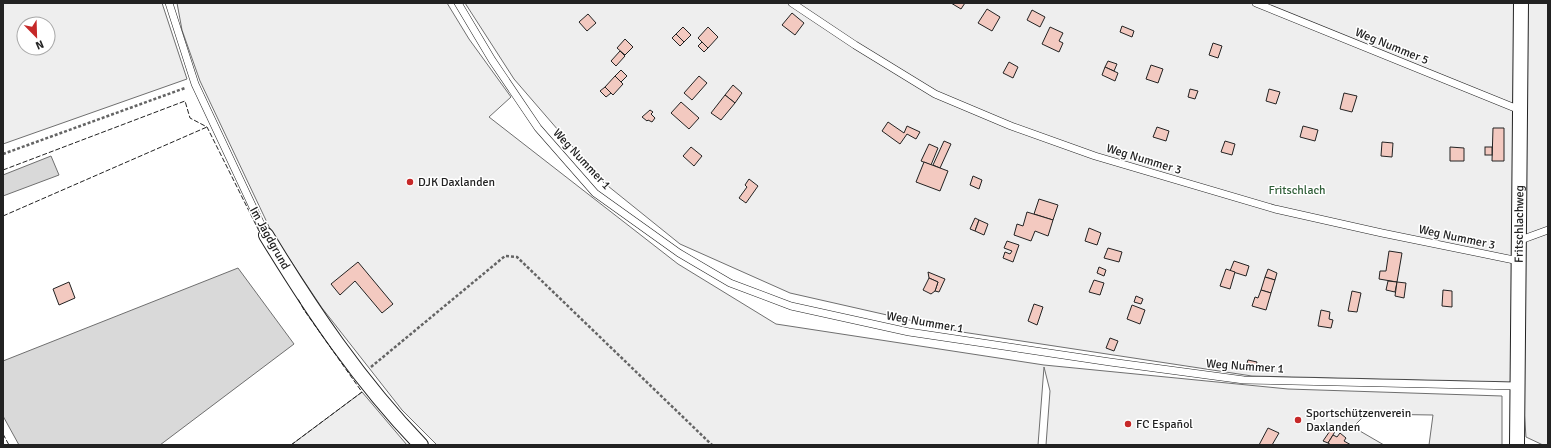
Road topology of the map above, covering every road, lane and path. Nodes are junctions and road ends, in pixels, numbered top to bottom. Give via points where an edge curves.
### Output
1 (169, 3) edge
2 (458, 3) edge
3 (792, 3) edge
4 (1256, 3) edge
5 (1521, 3) edge
6 (195, 84) junction
7 (1520, 110) junction
8 (3, 154) edge
9 (1548, 230) edge
10 (266, 235) joint
11 (1518, 241) junction
12 (1519, 261) junction
13 (360, 375) junction
14 (1517, 386) junction
15 (421, 445) edge
16 (712, 445) edge
17 (1517, 445) edge

1 - 6 lane, Im Jagdgrund
2 - 14 lane, Weg Nummer 1 via 492,60 538,128 595,193 679,253 730,283 791,306 909,332 1244,380
3 - 12 lane, Weg Nummer 3 via 935,94 1011,126 1095,156 1274,209
4 - 7 lane, Weg Nummer 5
5 - 7 street, Fritschlachweg
6 - 8 path
6 - 10 lane, Im Jagdgrund
7 - 11 street, Fritschlachweg
9 - 11 lane
10 - 13 street, Im Jagdgrund via 300,292
11 - 12 street, Fritschlachweg
12 - 14 street, Fritschlachweg
13 - 15 street, Im Jagdgrund
13 - 16 path via 505,256 518,257
14 - 17 street, Fritschlachweg

